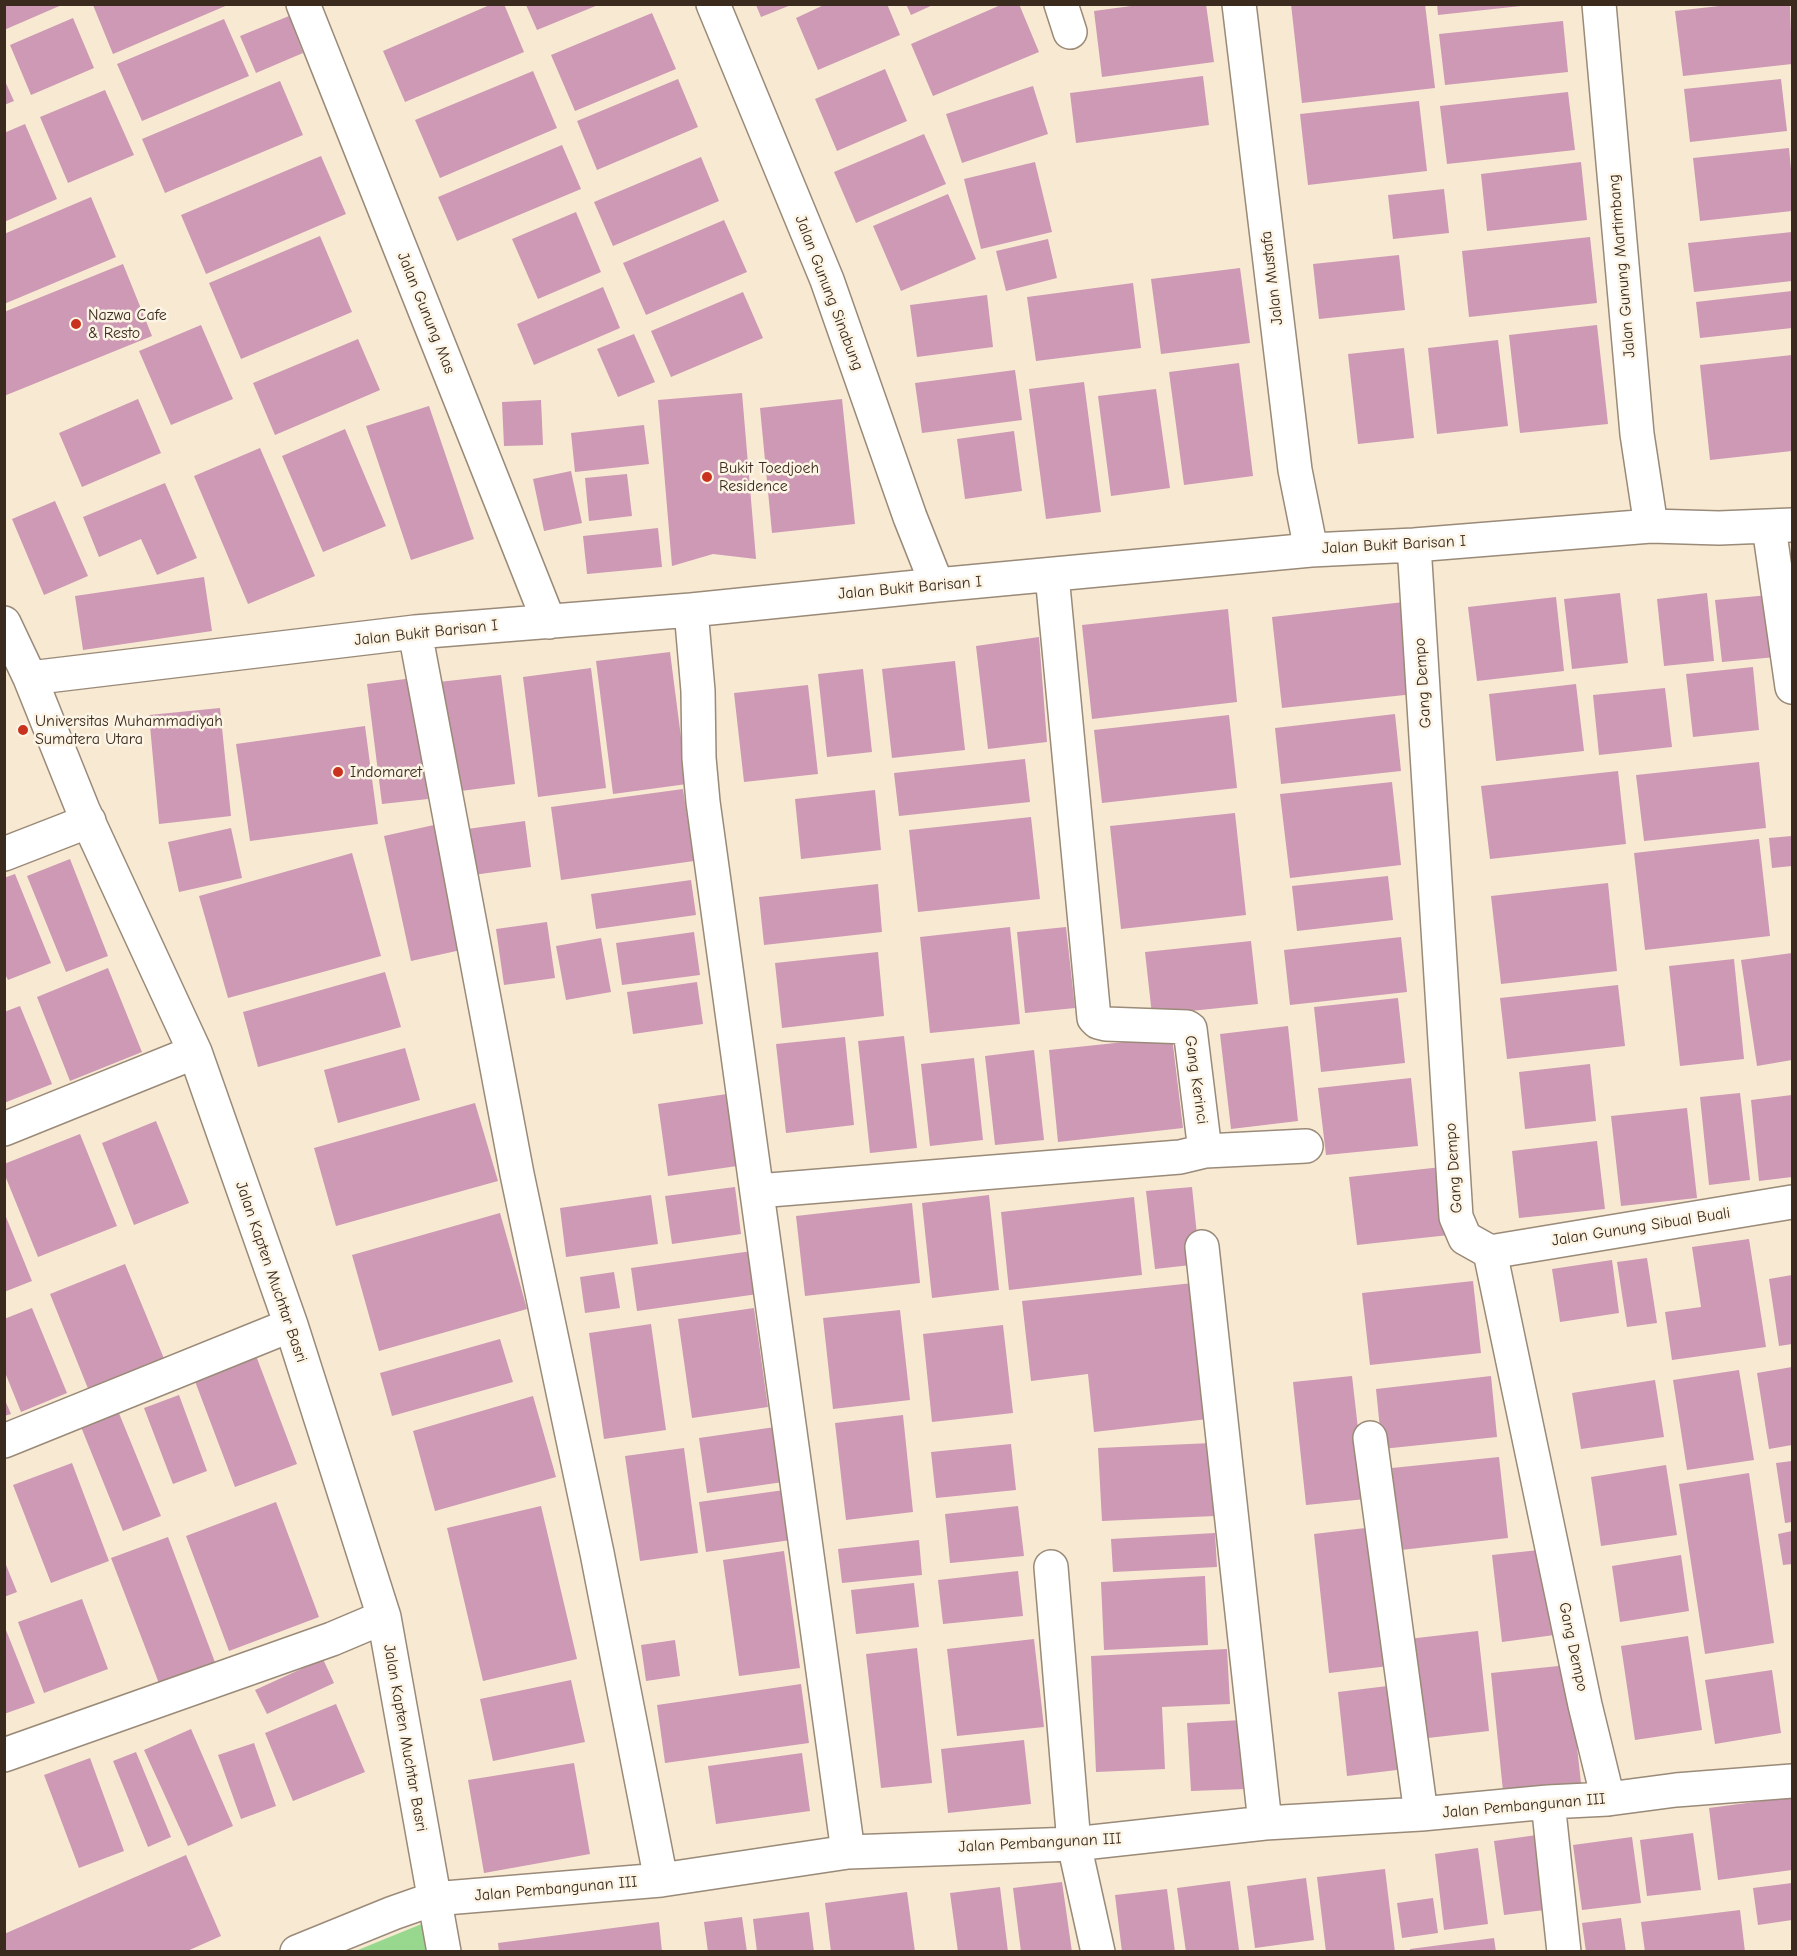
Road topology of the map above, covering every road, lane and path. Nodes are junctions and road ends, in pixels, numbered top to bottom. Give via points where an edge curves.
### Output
1 (303, 4) edge
2 (713, 4) edge
3 (1239, 4) edge
4 (1599, 4) edge
5 (1651, 526) junction
6 (1781, 526) edge
7 (1414, 545) junction
8 (1311, 550) junction
9 (1052, 575) junction
10 (938, 585) junction
11 (691, 610) junction
12 (549, 622) junction
13 (4, 623) edge
14 (415, 632) junction
15 (30, 678) junction
16 (1792, 687) edge
17 (89, 821) junction
18 (4, 854) edge
19 (195, 1052) junction
20 (4, 1129) edge
21 (1306, 1146) dead end
22 (1205, 1151) junction
23 (757, 1191) junction
24 (1792, 1202) edge
25 (1202, 1247) dead end
26 (1490, 1252) junction
27 (291, 1325) junction
28 (1370, 1438) dead end
29 (4, 1441) edge
30 (1051, 1567) dead end
31 (384, 1617) junction
32 (4, 1755) edge
33 (1792, 1781) edge
34 (1608, 1799) junction
35 (1548, 1802) junction
36 (1421, 1814) junction
37 (1265, 1823) junction
38 (1074, 1844) junction
39 (848, 1852) junction
40 (661, 1880) junction
41 (433, 1899) junction
42 (297, 1952) edge
43 (444, 1952) edge
44 (1098, 1952) edge
45 (1564, 1952) edge

1 - 12 street, Jalan Gunung Mas
2 - 10 street, Jalan Gunung Sinabung via 827,280 910,517
3 - 8 street, Jalan Mustafa via 1294,470
4 - 5 street, Jalan Gunung Martimbang via 1637,434
5 - 6 street, Jalan Bukit Barisan I
5 - 7 street, Jalan Bukit Barisan I
6 - 16 street
7 - 8 street, Jalan Bukit Barisan I
7 - 26 street, Gang Dempo via 1456,1218 1465,1238
8 - 9 street, Jalan Bukit Barisan I
9 - 10 street, Jalan Bukit Barisan I
9 - 22 street, Gang Kerinci via 1094,1018 1106,1024 1190,1029
10 - 11 street, Jalan Bukit Barisan I
11 - 12 street, Jalan Bukit Barisan I
11 - 23 street via 703,802
12 - 14 street, Jalan Bukit Barisan I
13 - 15 street, Jalan Kapten Muchtar Basri
14 - 15 street, Jalan Bukit Barisan I
14 - 40 street via 517,1174
15 - 17 street, Jalan Kapten Muchtar Basri
17 - 18 street
17 - 19 street, Jalan Kapten Muchtar Basri
19 - 20 street
19 - 27 street, Jalan Kapten Muchtar Basri
21 - 22 street
22 - 23 street via 1180,1157
23 - 39 street
24 - 26 street, Jalan Gunung Sibual Buali
25 - 37 street
26 - 34 street, Gang Dempo via 1582,1694
27 - 29 street
27 - 31 street, Jalan Kapten Muchtar Basri
28 - 36 street
30 - 38 street
31 - 32 street
31 - 41 street, Jalan Kapten Muchtar Basri
33 - 34 street, Jalan Pembangunan III
34 - 35 street, Jalan Pembangunan III
35 - 36 street, Jalan Pembangunan III
35 - 45 street
36 - 37 street, Jalan Pembangunan III
37 - 38 street, Jalan Pembangunan III
38 - 39 street, Jalan Pembangunan III
38 - 44 street
39 - 40 street, Jalan Pembangunan III
40 - 41 street, Jalan Pembangunan III
41 - 42 street, Jalan Pembangunan III
41 - 43 street, Jalan Kapten Muchtar Basri

